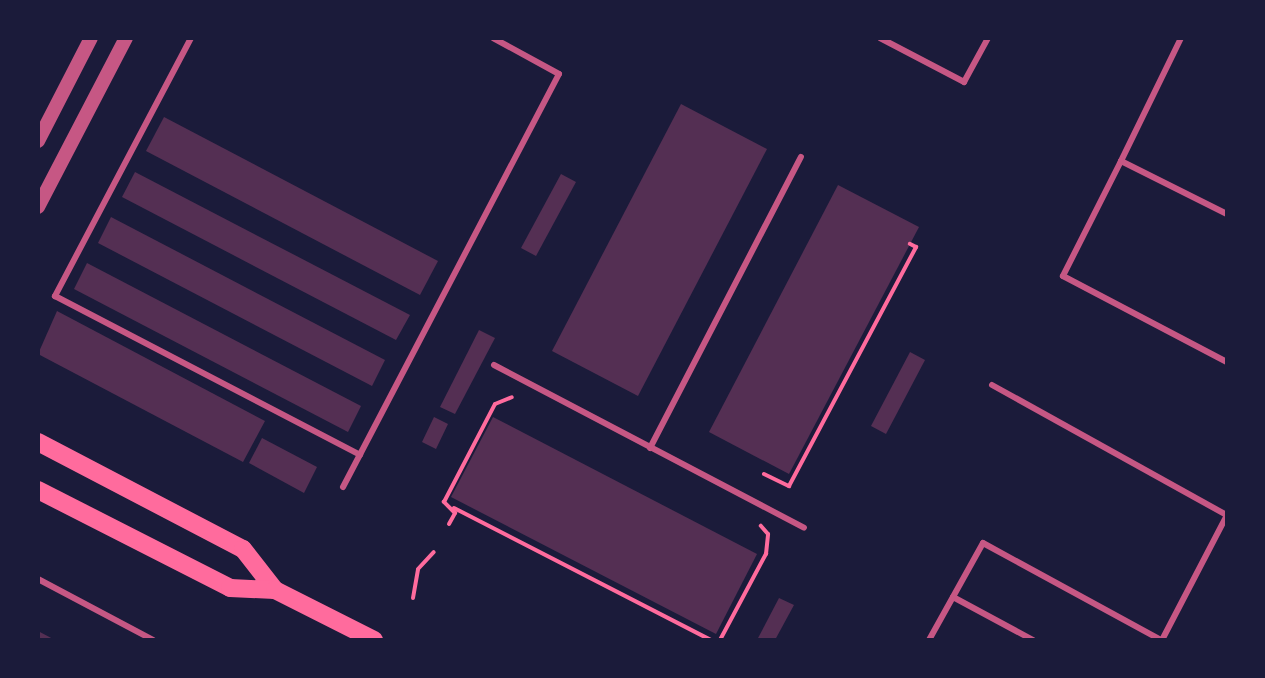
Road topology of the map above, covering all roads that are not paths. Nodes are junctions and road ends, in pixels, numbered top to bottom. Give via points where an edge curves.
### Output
1 (91, 38) edge
2 (126, 38) edge
3 (191, 38) edge
4 (493, 38) edge
5 (880, 38) edge
6 (988, 38) edge
7 (1181, 38) edge
8 (38, 141) edge
9 (801, 157) dead end
10 (1121, 161) junction
11 (38, 207) edge
12 (1227, 214) edge
13 (1227, 362) edge
14 (494, 365) dead end
15 (992, 385) dead end
16 (38, 442) edge
17 (650, 448) junction
18 (360, 455) junction
19 (343, 487) dead end
20 (38, 490) edge
21 (1227, 515) edge
22 (804, 528) dead end
23 (38, 579) edge
24 (275, 590) junction
25 (953, 597) junction
26 (370, 639) edge
27 (153, 640) edge
28 (929, 640) edge
29 (1033, 640) edge
30 (1162, 640) edge

1 - 8 street
2 - 11 street
3 - 18 lane via 55,296
4 - 18 lane via 559,74
5 - 6 lane via 964,82
7 - 10 lane
9 - 17 lane
10 - 12 lane
10 - 13 lane via 1063,276
14 - 17 lane
15 - 21 lane
16 - 24 main road via 243,549
17 - 22 lane
18 - 19 lane
20 - 24 main road via 230,588
21 - 30 lane
23 - 27 lane
24 - 26 main road
25 - 28 lane
25 - 29 lane
25 - 30 lane via 983,543

